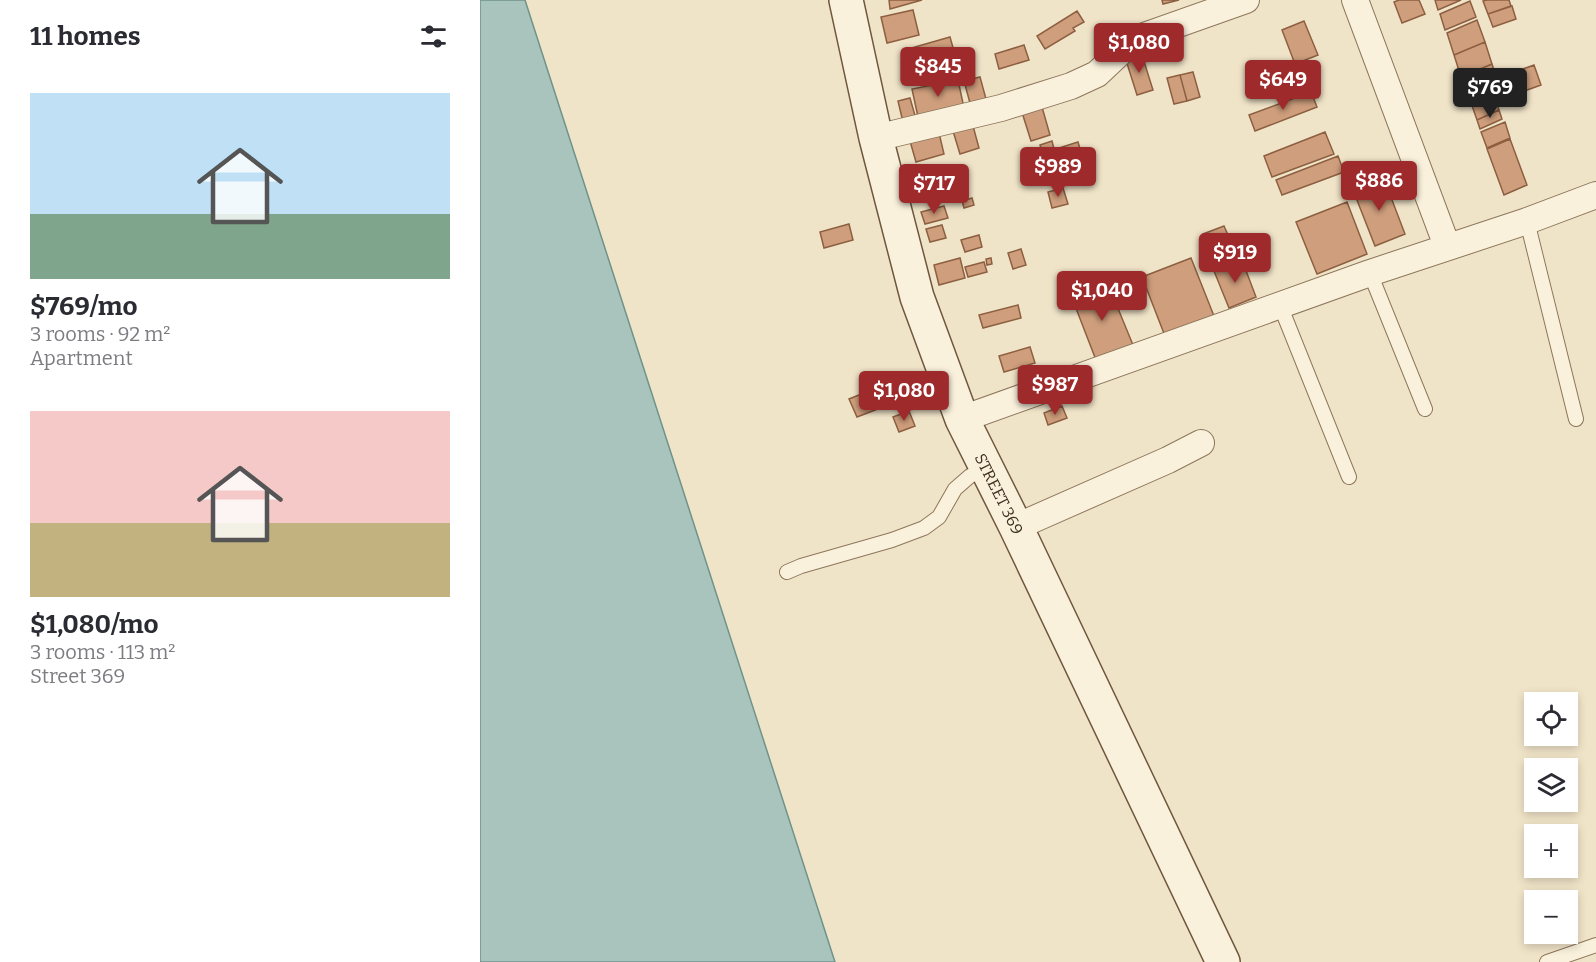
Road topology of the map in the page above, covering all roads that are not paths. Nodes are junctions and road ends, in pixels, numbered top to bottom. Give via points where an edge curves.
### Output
1 (846, 0) edge
2 (1246, 0) edge
3 (1355, 0) edge
4 (876, 138) junction
5 (1596, 195) edge
6 (1527, 221) junction
7 (1447, 246) junction
8 (1370, 273) junction
9 (1280, 305) junction
10 (1425, 409) dead end
11 (962, 419) junction
12 (1576, 419) dead end
13 (1201, 443) dead end
14 (987, 468) junction
15 (1349, 477) dead end
16 (1016, 526) junction
17 (787, 572) dead end
18 (1596, 945) edge
19 (1223, 962) edge
20 (1547, 962) edge

1 - 4 main road, STREET 369
2 - 4 street via 1133,40 1097,74 1071,86 1001,108
3 - 7 street
4 - 11 main road, STREET 369 via 917,297
5 - 6 street
6 - 7 street
6 - 12 lane
7 - 8 street
8 - 9 street
8 - 10 lane
9 - 11 street
9 - 15 lane
11 - 14 main road, STREET 369
13 - 16 street
14 - 16 main road, STREET 369
14 - 17 lane via 955,489 939,517 924,528
16 - 19 main road, STREET 369
18 - 20 lane

